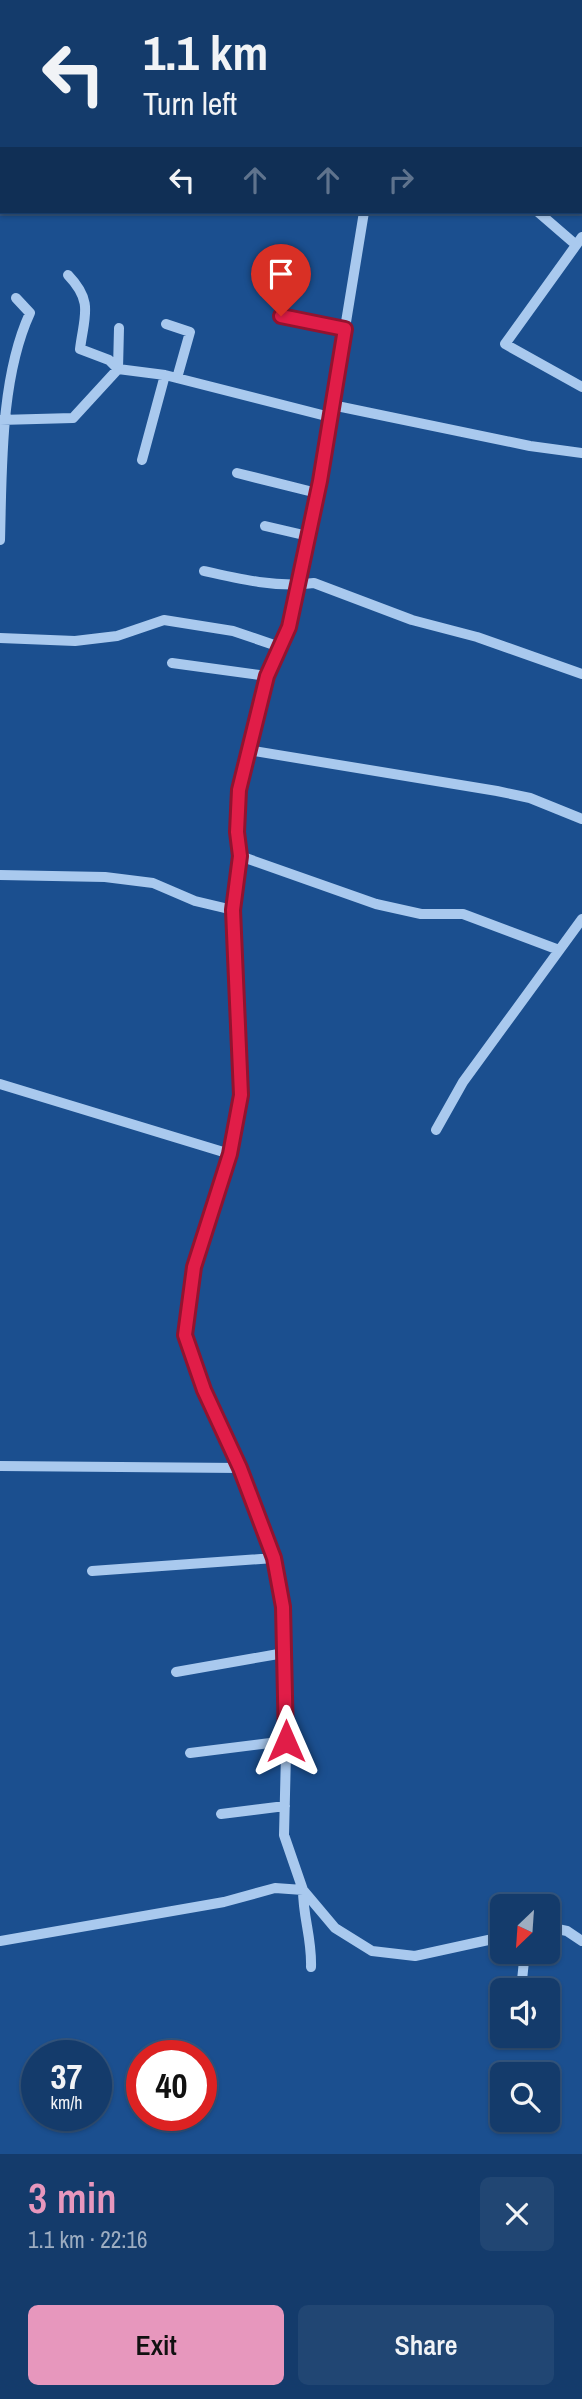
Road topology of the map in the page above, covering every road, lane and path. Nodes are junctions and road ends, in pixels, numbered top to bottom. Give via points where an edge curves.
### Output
1 (364, 214) edge
2 (541, 214) edge
3 (578, 241) edge
4 (68, 275) dead end
5 (16, 298) dead end
6 (281, 316) dead end
7 (166, 324) dead end
8 (118, 328) dead end
9 (345, 329) junction
10 (118, 369) junction
11 (165, 375) junction
12 (177, 378) junction
13 (582, 387) edge
14 (332, 405) junction
15 (330, 417) junction
16 (2, 420) edge
17 (582, 453) edge
18 (142, 460) dead end
19 (237, 473) dead end
20 (1, 478) edge
21 (317, 493) junction
22 (265, 526) dead end
23 (308, 536) junction
24 (0, 541) edge
25 (204, 571) dead end
26 (298, 585) junction
27 (0, 638) edge
28 (280, 647) junction
29 (172, 663) dead end
30 (582, 674) edge
31 (267, 676) junction
32 (248, 750) junction
33 (582, 819) edge
34 (240, 856) junction
35 (0, 875) edge
36 (233, 910) junction
37 (582, 919) edge
38 (559, 950) junction
39 (0, 1084) edge
40 (436, 1130) dead end
41 (230, 1154) junction
42 (0, 1466) edge
43 (240, 1468) junction
44 (274, 1558) junction
45 (92, 1571) dead end
46 (284, 1653) junction
47 (176, 1672) dead end
48 (286, 1741) junction
49 (190, 1753) dead end
50 (285, 1806) junction
51 (221, 1814) dead end
52 (303, 1890) junction
53 (560, 1930) edge
54 (490, 1940) edge
55 (0, 1941) edge
56 (582, 1941) edge
57 (311, 1967) dead end

1 - 9 street
2 - 3 street
3 - 13 street via 505,344
4 - 10 street via 83,290 87,315 80,349 109,360
5 - 16 street via 30,313
6 - 9 street
7 - 12 street via 190,332
8 - 10 street
9 - 14 street
10 - 11 street
10 - 16 street via 73,418
11 - 12 street
11 - 18 street
12 - 15 street
14 - 15 street
14 - 17 street
15 - 21 street
16 - 20 street
19 - 21 street
20 - 24 street
21 - 23 street
22 - 23 street
23 - 26 street
25 - 26 street
26 - 28 street
26 - 30 street via 314,583 412,620
27 - 28 street via 75,641 117,636 164,620 233,631
28 - 31 street
29 - 31 street
31 - 32 street
32 - 33 street via 497,791 530,798
32 - 34 street via 239,790
34 - 36 street
34 - 38 street via 376,904 421,914 463,914
35 - 36 street via 153,883 195,901
36 - 41 street via 241,1095
37 - 38 street
38 - 40 street via 463,1082
39 - 41 street
41 - 43 street via 194,1267 185,1335
42 - 43 street
43 - 44 street
44 - 45 street
44 - 46 street via 283,1607
46 - 47 street
46 - 48 street
48 - 49 street
48 - 50 street
50 - 51 street
50 - 52 street via 284,1835
52 - 54 street via 335,1928 372,1951 415,1956
52 - 55 street via 275,1888 224,1902
52 - 57 street via 303,1911 312,1939
53 - 56 street

